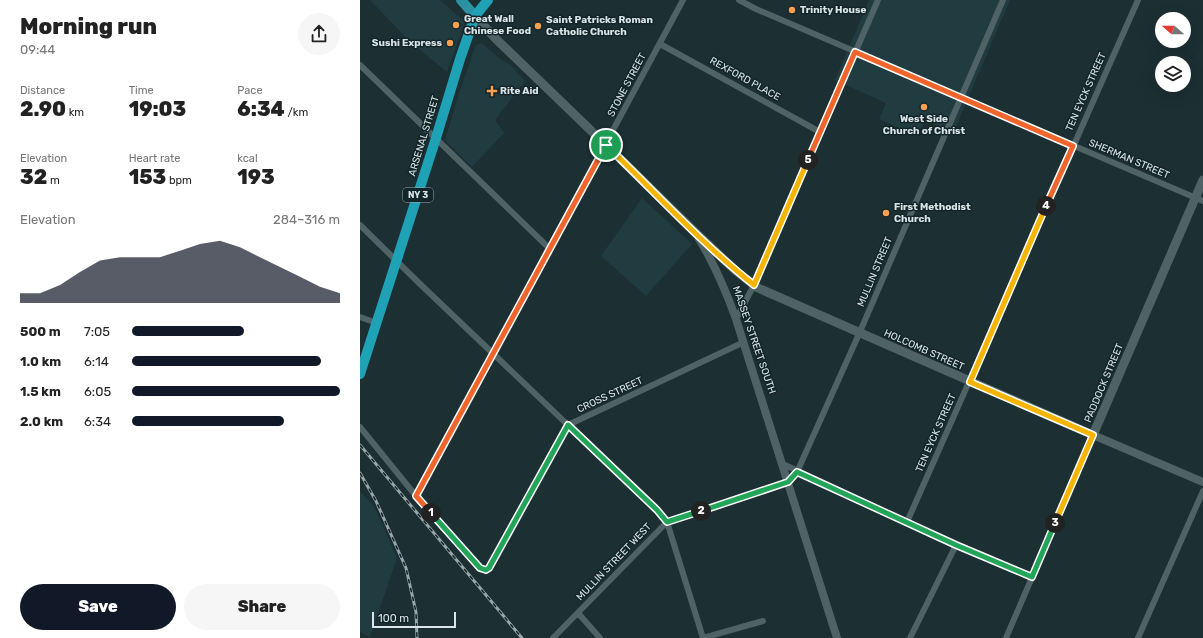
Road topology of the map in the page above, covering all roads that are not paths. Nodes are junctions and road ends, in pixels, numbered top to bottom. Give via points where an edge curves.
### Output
1 (461, 0) edge
2 (488, 0) edge
3 (683, 0) edge
4 (739, 0) edge
5 (878, 0) edge
6 (1003, 0) edge
7 (1138, 0) edge
8 (475, 16) junction
9 (660, 44) junction
10 (855, 52) junction
11 (360, 65) edge
12 (962, 98) junction
13 (820, 132) junction
14 (436, 138) junction
15 (606, 145) junction
16 (1073, 146) junction
17 (1203, 180) edge
18 (1199, 199) edge
19 (360, 225) edge
20 (696, 233) junction
21 (550, 249) junction
22 (397, 260) junction
23 (754, 285) junction
24 (360, 317) edge
25 (736, 319) junction
26 (377, 323) junction
27 (859, 334) junction
28 (744, 342) junction
29 (493, 353) junction
30 (360, 374) edge
31 (970, 382) junction
32 (568, 425) junction
33 (360, 428) edge
34 (1093, 435) junction
35 (783, 464) junction
36 (797, 472) junction
37 (788, 482) junction
38 (1203, 482) edge
39 (1203, 491) edge
40 (416, 496) junction
41 (667, 522) junction
42 (908, 522) junction
43 (956, 545) junction
44 (1032, 577) junction
45 (578, 612) junction
46 (763, 621) dead end
47 (553, 638) edge
48 (600, 638) edge
49 (703, 638) edge
50 (837, 638) edge
51 (910, 638) edge
52 (1006, 638) edge
53 (1138, 638) edge

1 - 8 main road
2 - 8 highway, ARSENAL STREET / NY 3
3 - 9 street, STONE STREET
4 - 10 street, SHERMAN STREET
5 - 10 street
6 - 12 street, MULLIN STREET
7 - 16 street, TEN EYCK STREET
8 - 14 highway, ARSENAL STREET / NY 3
8 - 15 main road, MASSEY STREET SOUTH
9 - 13 street, REXFORD PLACE
9 - 15 street, STONE STREET
10 - 12 street, SHERMAN STREET
10 - 13 street
11 - 14 street
12 - 16 street, SHERMAN STREET
12 - 27 street, MULLIN STREET
13 - 23 street
14 - 21 street
14 - 22 highway, ARSENAL STREET / NY 3
15 - 20 main road, MASSEY STREET SOUTH
15 - 21 street, STONE STREET
16 - 18 street, SHERMAN STREET
16 - 31 street, TEN EYCK STREET
17 - 18 main road, PADDOCK STREET
18 - 34 main road, PADDOCK STREET
19 - 22 street
20 - 23 main road, HOLCOMB STREET
20 - 25 street, MASSEY STREET SOUTH via 720,277
21 - 29 street, STONE STREET
22 - 26 highway, ARSENAL STREET / NY 3
22 - 29 street
23 - 25 street
23 - 27 main road, HOLCOMB STREET
24 - 26 street
25 - 28 street, MASSEY STREET SOUTH
26 - 30 highway, ARSENAL STREET / NY 3
27 - 31 main road, HOLCOMB STREET
27 - 36 street, MULLIN STREET
28 - 32 street, CROSS STREET
28 - 35 street, MASSEY STREET SOUTH
29 - 32 street
29 - 40 street, STONE STREET
31 - 34 main road, HOLCOMB STREET
31 - 42 street, TEN EYCK STREET
32 - 40 street via 486,570 480,568
32 - 41 street
33 - 40 street
34 - 38 street, HOLCOMB STREET
34 - 44 street, PADDOCK STREET
35 - 36 street
35 - 37 street, MASSEY STREET SOUTH
36 - 37 street, MULLIN STREET
36 - 42 street
37 - 41 street, MULLIN STREET WEST
37 - 50 street, MASSEY STREET SOUTH
39 - 53 street
41 - 45 street, MULLIN STREET WEST
41 - 49 street
42 - 43 street
43 - 44 street
43 - 51 street
44 - 52 street, PADDOCK STREET
45 - 47 street, MULLIN STREET WEST
45 - 48 street
46 - 49 street

